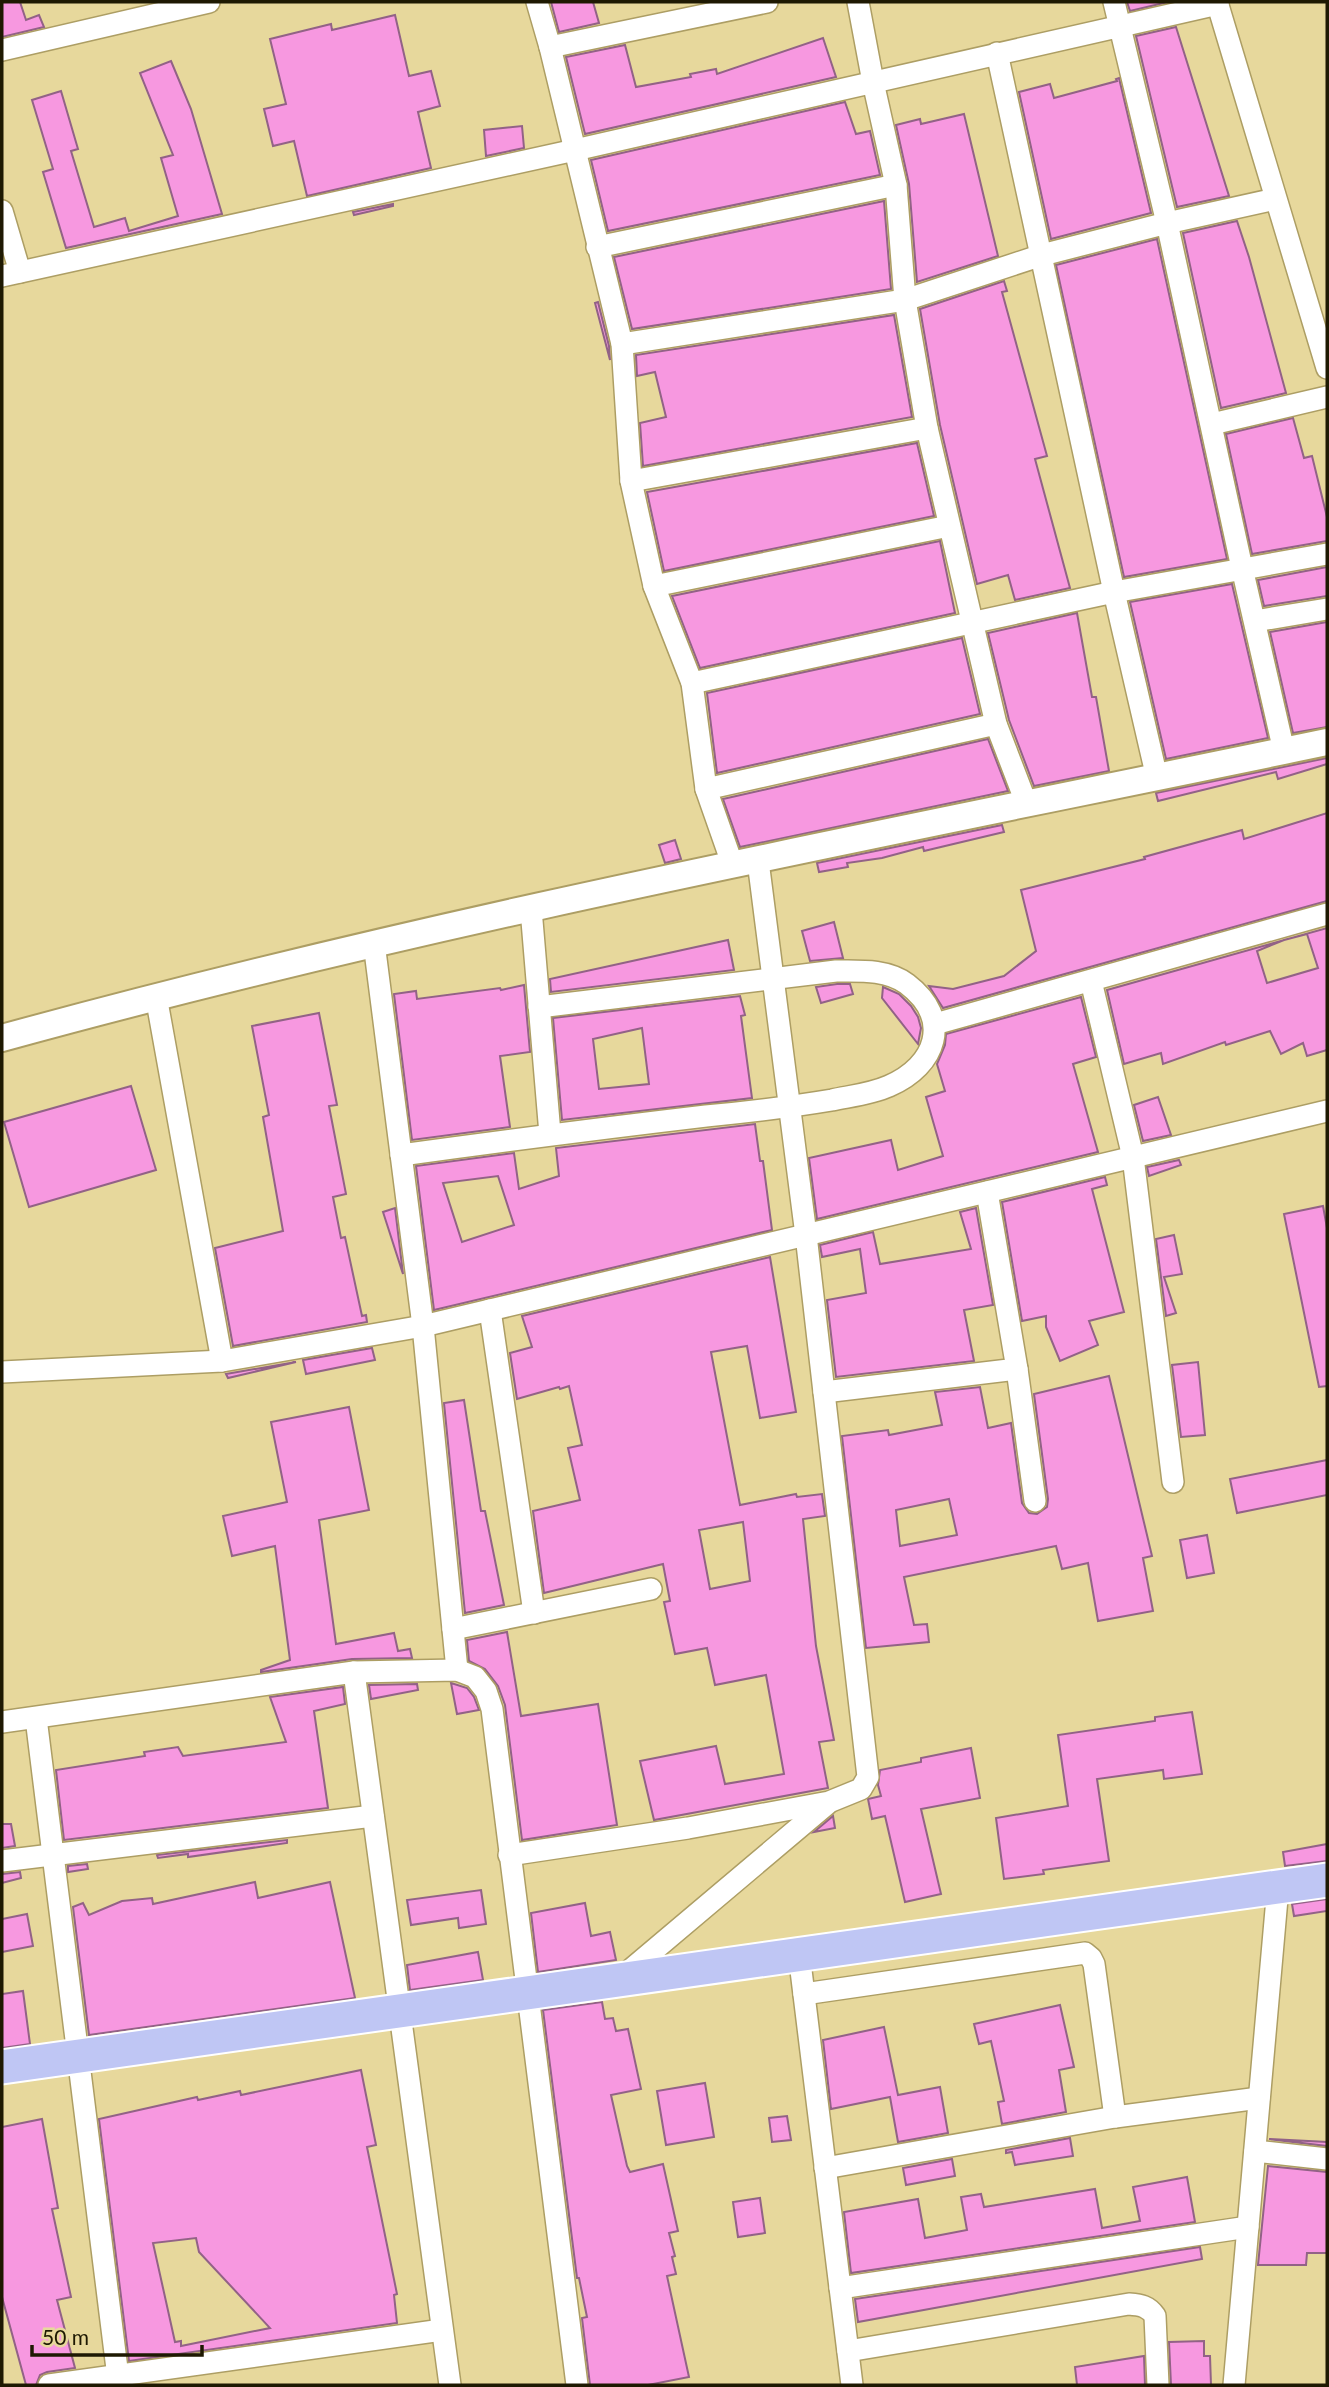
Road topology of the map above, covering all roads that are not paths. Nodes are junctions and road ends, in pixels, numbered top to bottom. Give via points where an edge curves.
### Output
1 (209, 2) edge
2 (537, 2) edge
3 (767, 2) edge
4 (858, 2) edge
5 (1114, 2) edge
6 (1217, 3) edge
7 (1120, 26) junction
8 (550, 47) junction
9 (2, 50) edge
10 (997, 52) junction
11 (873, 82) junction
12 (575, 150) junction
13 (896, 185) junction
14 (1275, 199) junction
15 (2, 211) edge
16 (1167, 223) junction
17 (597, 247) junction
18 (1042, 254) junction
19 (11, 274) edge
20 (905, 300) junction
21 (622, 344) junction
22 (1327, 368) edge
23 (1327, 397) edge
24 (1212, 424) junction
25 (926, 428) junction
26 (631, 481) junction
27 (949, 526) junction
28 (1327, 554) edge
29 (1242, 568) junction
30 (654, 586) junction
31 (1114, 592) junction
32 (1327, 609) edge
33 (1255, 621) junction
34 (972, 622) junction
35 (692, 683) junction
36 (996, 724) junction
37 (1327, 742) edge
38 (1284, 751) junction
39 (1157, 778) junction
40 (706, 789) junction
41 (1027, 805) junction
42 (745, 863) junction
43 (531, 909) junction
44 (1327, 915) edge
45 (374, 943) junction
46 (773, 979) junction
47 (1091, 981) junction
48 (156, 996) junction
49 (539, 1007) junction
50 (935, 1024) junction
51 (2, 1038) edge
52 (790, 1107) junction
53 (1327, 1111) edge
54 (550, 1134) junction
55 (401, 1155) junction
56 (1133, 1157) junction
57 (987, 1192) junction
58 (806, 1235) junction
59 (490, 1310) junction
60 (423, 1326) junction
61 (222, 1361) junction
62 (1017, 1368) junction
63 (2, 1372) edge
64 (824, 1392) junction
65 (1172, 1482) dead end
66 (1035, 1501) dead end
67 (651, 1589) dead end
68 (534, 1613) junction
69 (453, 1629) junction
70 (457, 1670) junction
71 (354, 1672) junction
72 (36, 1718) junction
73 (2, 1722) edge
74 (829, 1802) junction
75 (373, 1816) junction
76 (53, 1854) junction
77 (509, 1855) junction
78 (2, 1861) edge
79 (1327, 1880) edge
80 (1278, 1887) junction
81 (799, 1954) junction
82 (621, 1978) junction
83 (526, 1992) junction
84 (804, 1994) junction
85 (399, 2010) junction
86 (77, 2056) junction
87 (2, 2067) edge
88 (1259, 2098) junction
89 (1115, 2117) junction
90 (1255, 2151) junction
91 (1327, 2159) edge
92 (825, 2168) junction
93 (1248, 2227) junction
94 (840, 2288) junction
95 (443, 2330) junction
96 (848, 2351) junction
97 (119, 2380) edge
98 (49, 2385) edge
99 (450, 2385) edge
100 (577, 2385) edge
101 (852, 2385) edge
102 (1158, 2385) edge
103 (1234, 2385) edge

1 - 9 street
2 - 8 street
3 - 8 street
4 - 11 street
5 - 7 street
6 - 7 street
6 - 14 street
7 - 10 street
7 - 16 street
8 - 12 street
10 - 11 street
10 - 18 street
11 - 12 street
11 - 13 street
12 - 17 street
12 - 19 street
13 - 17 street
13 - 20 street
14 - 16 street
14 - 22 street
15 - 19 street
16 - 18 street
16 - 24 street
17 - 21 street
18 - 20 street
18 - 31 street
20 - 21 street
20 - 25 street
21 - 26 street
23 - 24 street
24 - 29 street
25 - 26 street
25 - 27 street
26 - 30 street
27 - 30 street
27 - 34 street
28 - 29 street
29 - 31 street
29 - 33 street
30 - 35 street
31 - 34 street
31 - 39 street
32 - 33 street
33 - 38 street
34 - 35 street
34 - 36 street
35 - 40 street
36 - 40 street
36 - 41 street
37 - 38 street
38 - 39 street
39 - 41 street
40 - 42 street
41 - 42 street
42 - 43 street
42 - 46 street
43 - 45 street
43 - 49 street
44 - 47 street
45 - 48 street
45 - 55 street
46 - 49 street
46 - 50 street via 836,971 876,972 906,983 928,1006
46 - 52 street
47 - 50 street
47 - 56 street
48 - 51 street
48 - 61 street
49 - 54 street
50 - 52 street via 933,1048 912,1073 862,1094
52 - 54 street
52 - 58 street
53 - 56 street
54 - 55 street
55 - 60 street
56 - 57 street
56 - 65 street
57 - 58 street
57 - 62 street
58 - 59 street
58 - 64 street
59 - 60 street
59 - 68 street
60 - 61 street
60 - 69 street
61 - 63 street
62 - 64 street
62 - 66 street
64 - 74 street via 868,1777 861,1789
67 - 68 street
68 - 69 street
69 - 70 street
70 - 71 street
70 - 77 street via 475,1677 492,1709
71 - 72 street
71 - 75 street
72 - 73 street
72 - 76 street
74 - 77 street
74 - 82 street
75 - 76 street
75 - 85 street
76 - 78 street
76 - 86 street
77 - 83 street
79 - 80 main road
80 - 81 main road
80 - 88 street
81 - 82 main road
81 - 84 street
82 - 83 main road
83 - 85 main road
83 - 100 street
84 - 89 street via 1085,1953 1094,1964
84 - 92 street
85 - 86 main road
85 - 95 street
86 - 87 main road
86 - 97 street
88 - 89 street
88 - 90 street
89 - 92 street
90 - 91 street
90 - 93 street
92 - 94 street
93 - 94 street
93 - 103 street
94 - 96 street
95 - 97 street
95 - 99 street
96 - 101 street
96 - 102 street via 1141,2305 1155,2316
97 - 98 street

